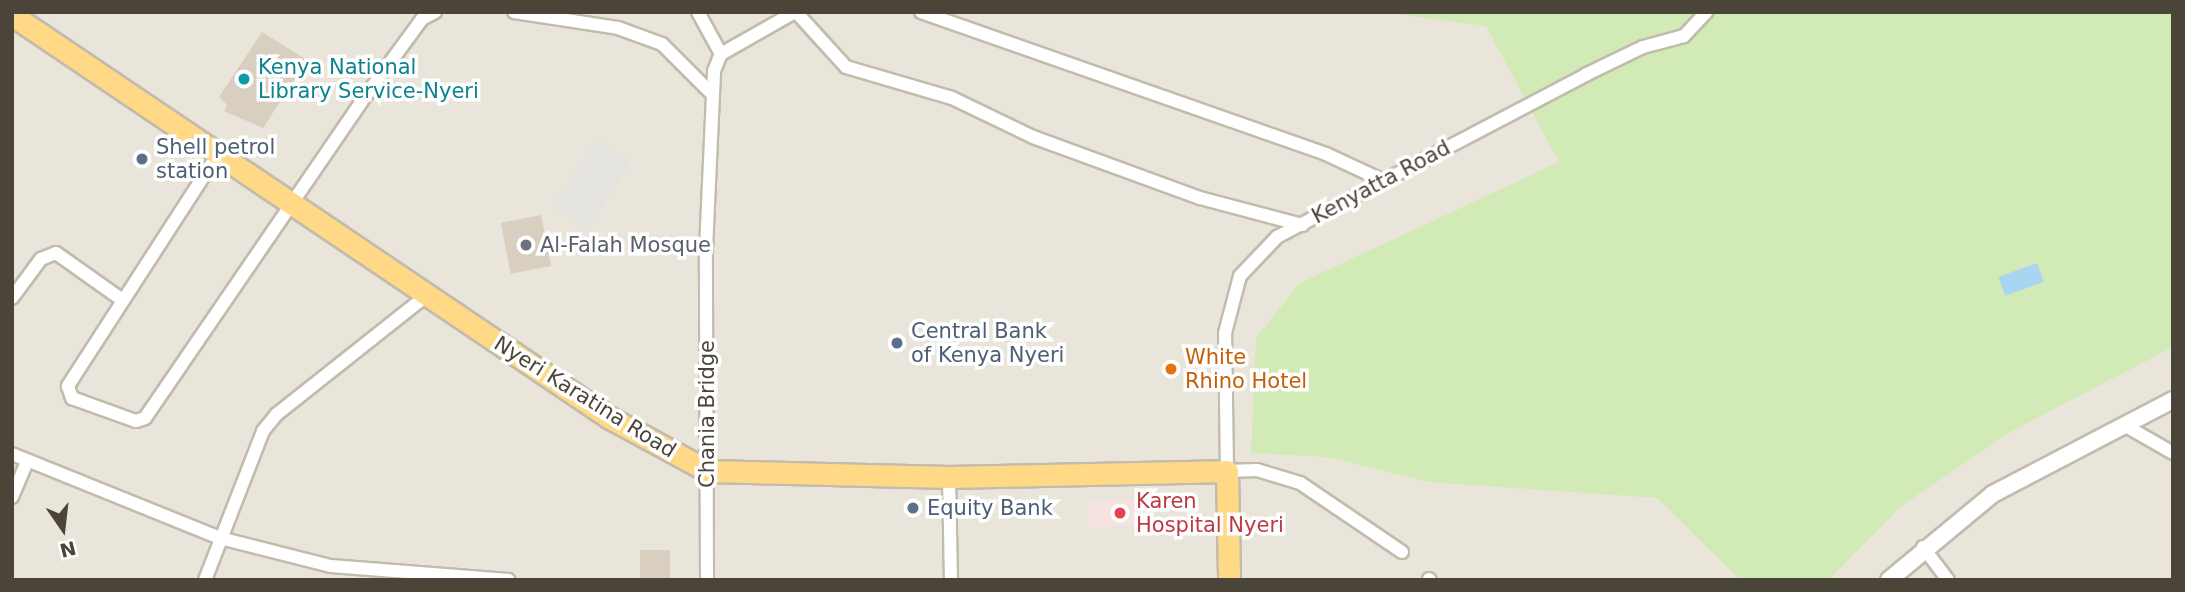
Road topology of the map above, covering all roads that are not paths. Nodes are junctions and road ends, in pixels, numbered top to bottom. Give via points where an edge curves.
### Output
1 (514, 12) edge
2 (698, 12) edge
3 (795, 12) edge
4 (921, 12) edge
5 (1706, 12) edge
6 (430, 13) edge
7 (531, 14) edge
8 (12, 15) edge
9 (721, 54) junction
10 (711, 93) junction
11 (216, 156) junction
12 (1384, 181) junction
13 (293, 201) junction
14 (1302, 225) junction
15 (426, 296) junction
16 (12, 298) edge
17 (121, 299) junction
18 (2173, 400) edge
19 (2124, 425) junction
20 (2173, 453) edge
21 (12, 454) edge
22 (27, 461) junction
23 (708, 471) junction
24 (1227, 471) junction
25 (949, 477) junction
26 (12, 497) edge
27 (220, 538) junction
28 (1923, 547) junction
29 (1402, 552) dead end
30 (331, 566) junction
31 (205, 580) edge
32 (331, 580) edge
33 (508, 580) edge
34 (707, 580) edge
35 (951, 580) edge
36 (1229, 580) edge
37 (1889, 580) edge
38 (1948, 580) edge

1 - 7 street
2 - 9 street
3 - 9 street
3 - 14 street via 846,66 951,98 1033,137 1200,198
4 - 12 street via 1326,154
5 - 12 street, Kenyatta Road via 1684,36 1643,47
6 - 13 street
7 - 10 street via 618,28 662,44
8 - 11 highway, Nyeri Karatina Road
9 - 10 street, Chania Bridge
10 - 23 street, Chania Bridge via 706,249
11 - 13 highway, Nyeri Karatina Road
11 - 17 street
12 - 14 street, Kenyatta Road
13 - 15 highway, Nyeri Karatina Road
13 - 17 street via 141,421 72,398 68,386
14 - 24 street, Kenyatta Road via 1252,258 1234,292 1224,333
15 - 23 highway, Nyeri Karatina Road via 610,418
15 - 27 street via 277,414 263,432
16 - 17 street via 41,259 55,253
18 - 19 street
19 - 20 street
19 - 28 street via 1993,494
21 - 22 street
22 - 26 street
22 - 27 street
23 - 25 highway, Nyeri Karatina Road
23 - 34 street, Chania Bridge
24 - 25 highway, Nyeri Karatina Road
24 - 29 street via 1256,470 1300,483
24 - 36 highway
25 - 35 street
27 - 30 street
27 - 31 street
28 - 37 street
28 - 38 street
30 - 32 street
30 - 33 street

